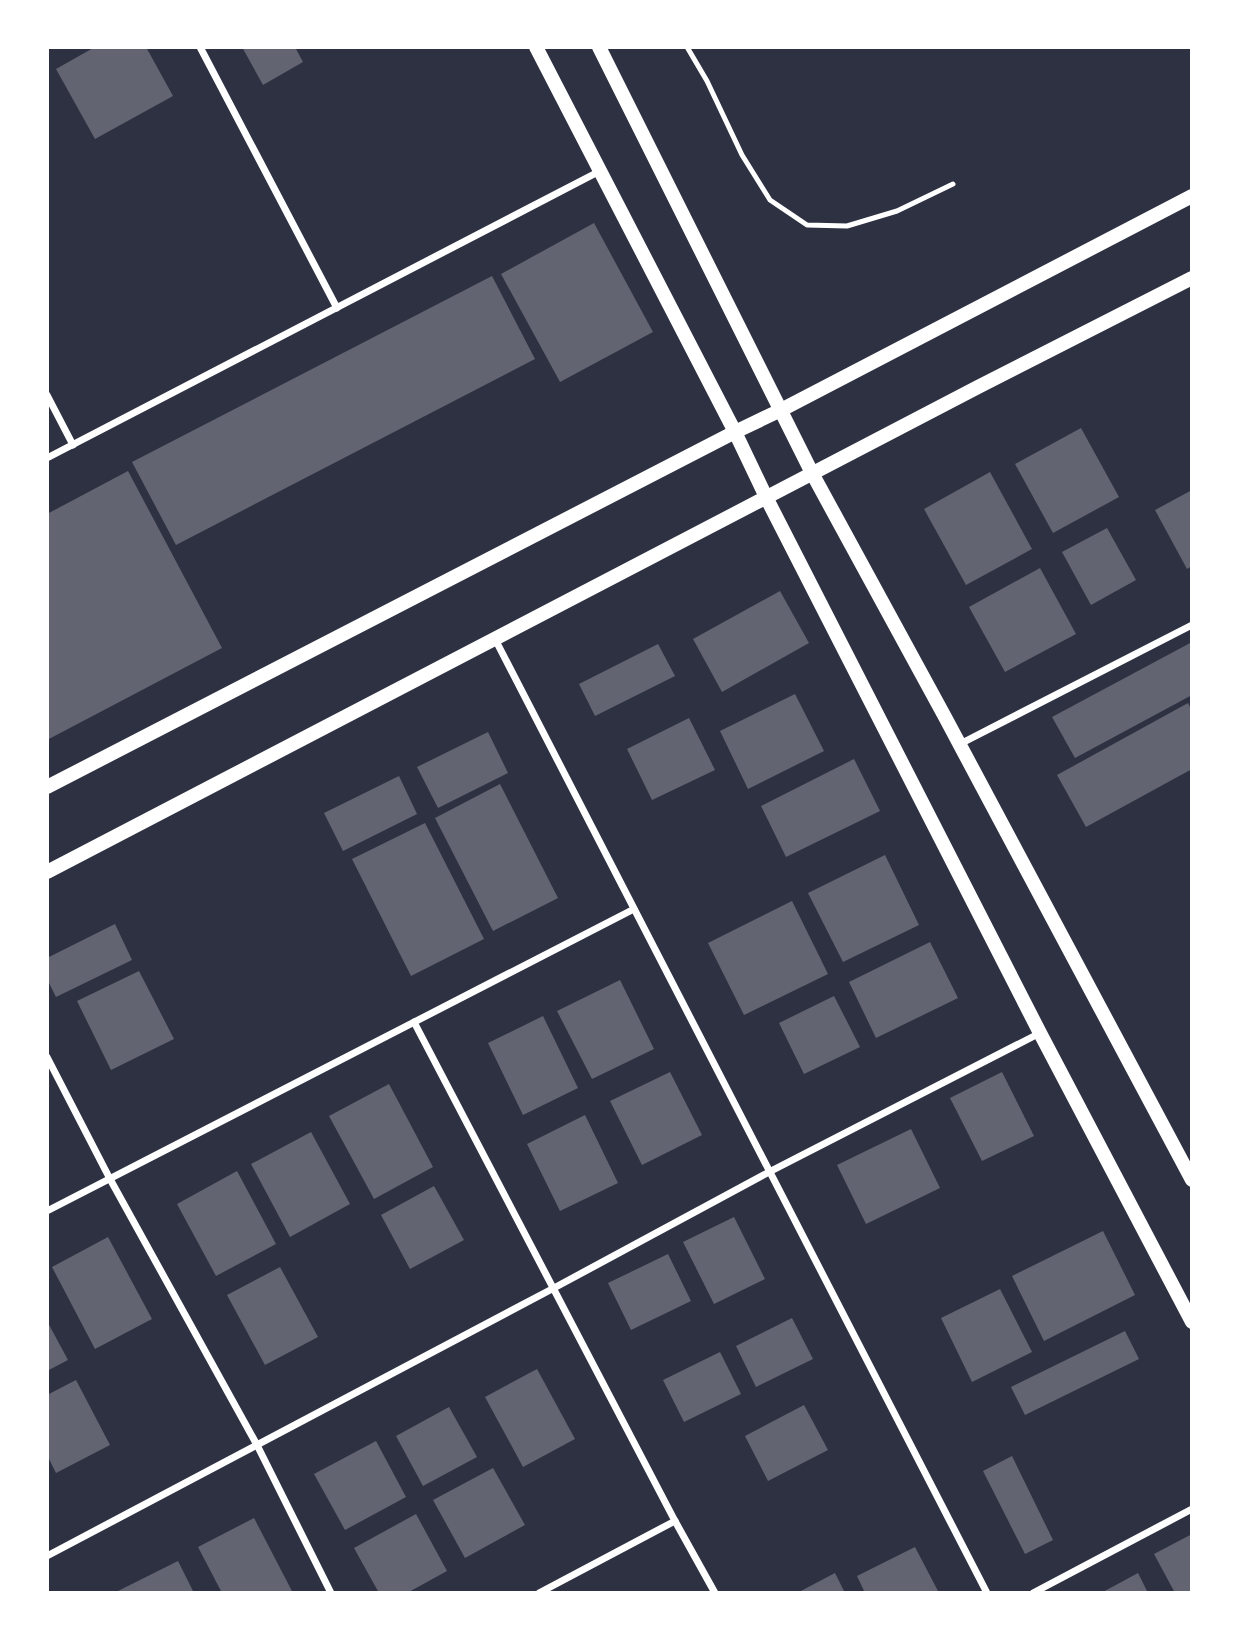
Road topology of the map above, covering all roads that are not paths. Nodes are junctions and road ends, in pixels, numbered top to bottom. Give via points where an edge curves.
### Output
1 (200, 47) edge
2 (536, 47) edge
3 (599, 47) edge
4 (687, 47) edge
5 (600, 171) junction
6 (953, 184) dead end
7 (1192, 196) edge
8 (1192, 278) edge
9 (337, 309) junction
10 (47, 395) edge
11 (781, 410) junction
12 (735, 432) junction
13 (73, 445) junction
14 (47, 458) edge
15 (812, 474) junction
16 (766, 497) junction
17 (1192, 625) edge
18 (495, 638) junction
19 (959, 745) junction
20 (47, 787) edge
21 (47, 872) edge
22 (634, 909) junction
23 (414, 1022) junction
24 (1040, 1033) junction
25 (47, 1057) edge
26 (771, 1171) junction
27 (110, 1179) junction
28 (1192, 1180) edge
29 (47, 1211) edge
30 (554, 1288) junction
31 (1192, 1322) edge
32 (257, 1445) junction
33 (1192, 1509) edge
34 (675, 1521) junction
35 (47, 1556) edge
36 (331, 1593) edge
37 (539, 1593) edge
38 (715, 1593) edge
39 (987, 1593) edge
40 (1033, 1593) edge

1 - 9 street
2 - 5 main road
3 - 11 main road
4 - 6 lane via 770,200 807,225 847,226 897,211
5 - 9 street
5 - 12 main road
7 - 11 main road
8 - 15 main road
9 - 13 street
10 - 13 street
11 - 12 main road
11 - 15 main road
12 - 16 main road
12 - 20 main road
13 - 14 street
15 - 16 main road
15 - 19 main road
16 - 18 main road
16 - 24 main road
17 - 19 street
18 - 21 main road
18 - 22 street
19 - 28 main road
22 - 23 street
22 - 26 street
23 - 27 street
23 - 30 street
24 - 26 street
24 - 31 main road
25 - 27 street
26 - 30 street
26 - 39 street
27 - 29 street
27 - 32 street
30 - 32 street
30 - 34 street
32 - 35 street
32 - 36 street
33 - 40 street
34 - 37 street
34 - 38 street

